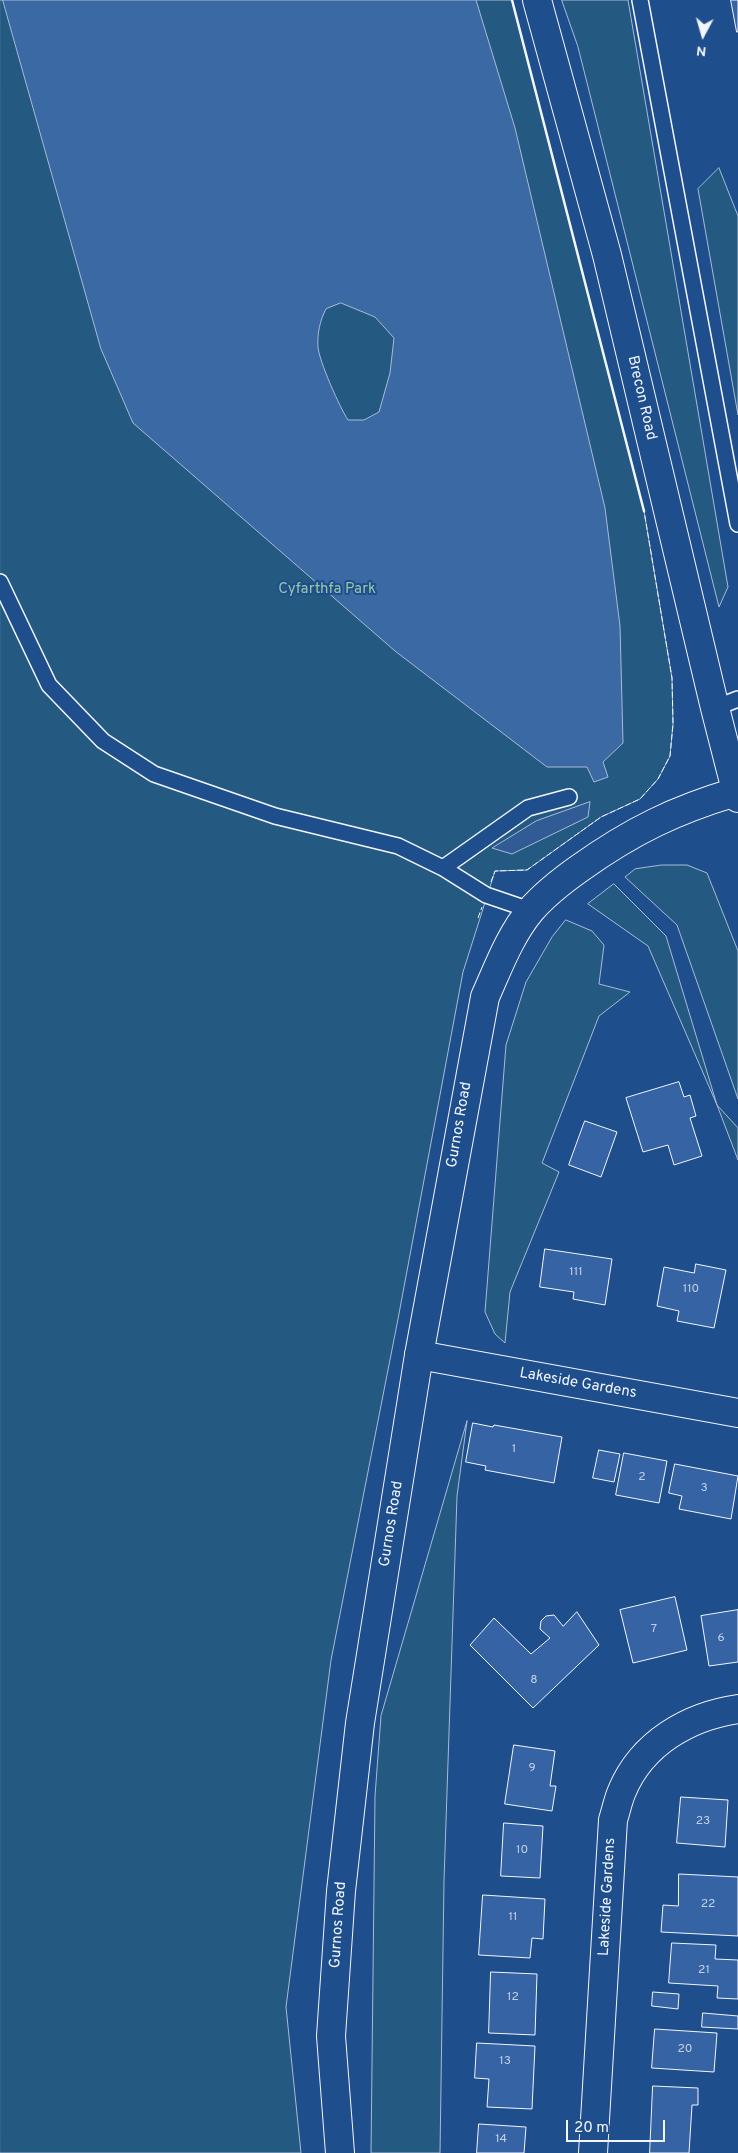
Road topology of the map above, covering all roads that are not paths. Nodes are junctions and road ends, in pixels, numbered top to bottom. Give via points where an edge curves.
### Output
1 (537, 0) edge
2 (640, 0) edge
3 (738, 524) edge
4 (0, 582) edge
5 (726, 704) edge
6 (737, 795) edge
7 (569, 797) dead end
8 (444, 868) junction
9 (530, 910) junction
10 (419, 1355) junction
11 (738, 1413) edge
12 (738, 1709) edge
13 (340, 2153) edge
14 (593, 2153) edge

1 - 5 street, Brecon Road
2 - 3 lane
4 - 8 lane via 50,685 103,741 154,774 275,816 398,846
5 - 6 street, Brecon Road
6 - 9 street via 672,814 640,829 563,881
7 - 8 lane via 528,808
8 - 9 lane via 486,895
9 - 10 street, Gurnos Road via 508,947 485,997
10 - 11 street, Lakeside Gardens
10 - 13 street, Gurnos Road via 360,1723 342,1891 331,2036
12 - 14 street, Lakeside Gardens via 683,1726 659,1741 643,1757 622,1791 613,1820

